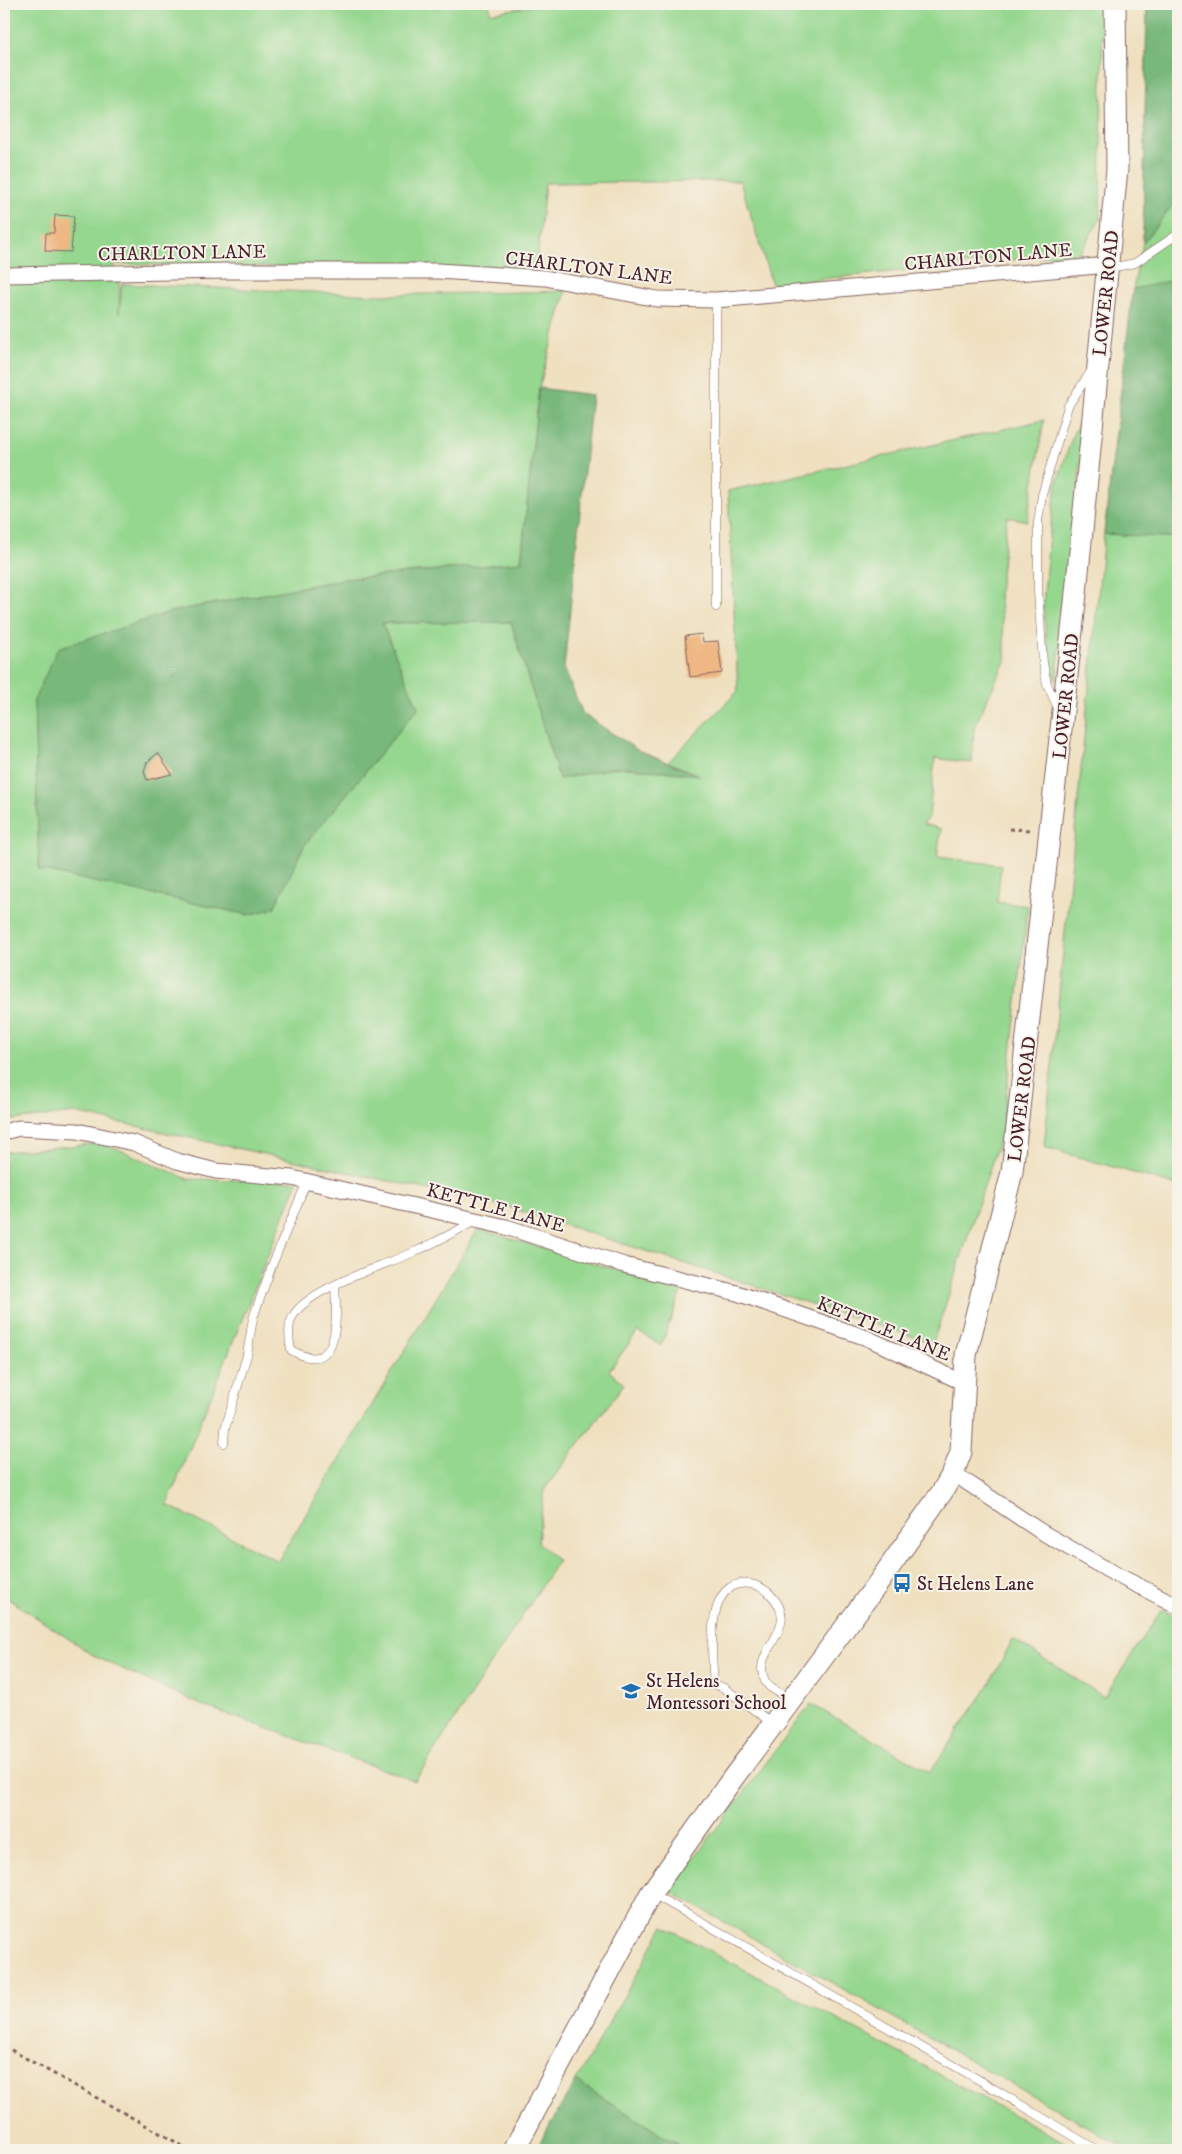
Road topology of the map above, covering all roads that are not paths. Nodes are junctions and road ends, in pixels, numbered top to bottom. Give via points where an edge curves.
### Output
1 (1115, 4) edge
2 (1178, 234) edge
3 (1108, 267) junction
4 (4, 276) edge
5 (716, 300) junction
6 (1099, 359) junction
7 (716, 607) dead end
8 (1063, 716) junction
9 (4, 1132) edge
10 (307, 1181) junction
11 (478, 1220) junction
12 (335, 1286) junction
13 (964, 1383) junction
14 (224, 1443) dead end
15 (954, 1473) junction
16 (1178, 1606) edge
17 (792, 1700) junction
18 (774, 1724) junction
19 (652, 1893) junction
20 (514, 2150) edge
21 (1097, 2150) edge

1 - 3 main road, LOWER ROAD via 1117,169
2 - 3 lane via 1135,262
3 - 5 street, CHARLTON LANE
3 - 6 main road, LOWER ROAD
4 - 5 street, CHARLTON LANE via 438,271 545,278 657,299
5 - 7 lane
6 - 8 main road, LOWER ROAD
6 - 8 lane via 1068,406 1042,495 1038,522 1043,663 1046,684
8 - 13 main road, LOWER ROAD via 1012,1172 966,1354
9 - 10 street, KETTLE LANE via 19,1128 77,1131 134,1143 177,1162 216,1171
10 - 11 street, KETTLE LANE
10 - 14 lane via 253,1318 247,1355 225,1429
11 - 12 lane via 415,1252
11 - 13 street, KETTLE LANE via 506,1226 624,1265 737,1293 867,1338
12 - 12 lane via 303,1304 292,1317 288,1337 291,1350 302,1357 318,1357 328,1350 335,1337
13 - 15 main road, LOWER ROAD via 964,1428
15 - 16 street via 1040,1531
15 - 17 main road, LOWER ROAD
17 - 18 main road, LOWER ROAD
17 - 18 lane via 766,1682 763,1673 765,1654 782,1623 778,1604 757,1586 734,1585 726,1590 717,1607 712,1629 714,1684
18 - 19 main road, LOWER ROAD
19 - 20 main road, LOWER ROAD
19 - 21 lane

